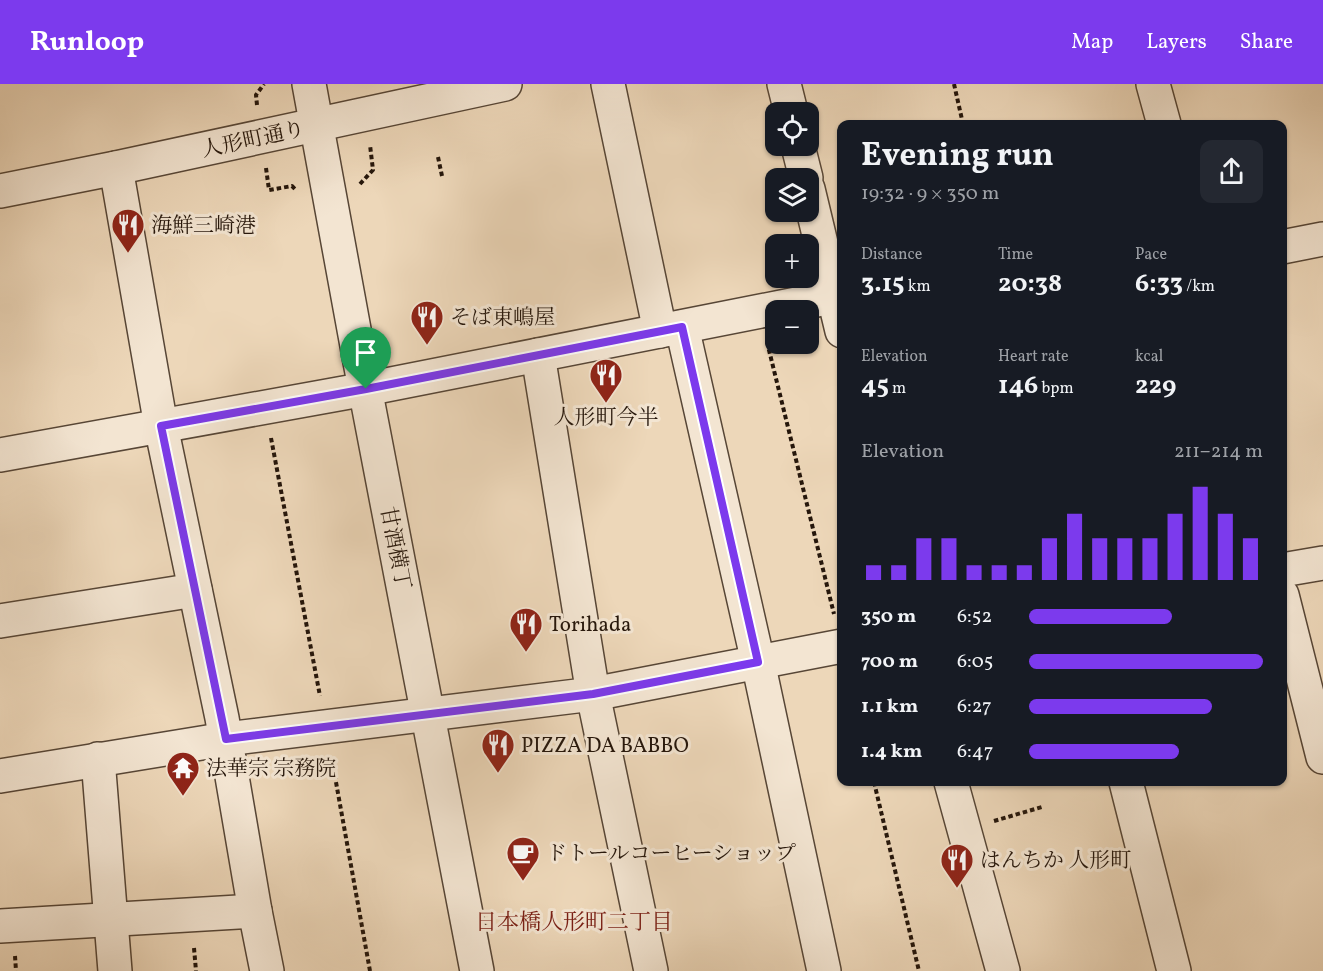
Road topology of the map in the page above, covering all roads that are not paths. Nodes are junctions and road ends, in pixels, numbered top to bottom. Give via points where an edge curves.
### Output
1 (309, 84) edge
2 (505, 84) edge
3 (608, 84) edge
4 (784, 84) edge
5 (1153, 84) edge
6 (462, 89) edge
7 (788, 102) edge
8 (1163, 120) edge
9 (316, 125) junction
10 (117, 168) junction
11 (0, 191) edge
12 (817, 222) edge
13 (1323, 239) edge
14 (1287, 246) edge
15 (837, 296) edge
16 (671, 329) junction
17 (538, 355) junction
18 (366, 389) junction
19 (161, 426) junction
20 (0, 455) edge
21 (1323, 563) edge
22 (1287, 569) edge
23 (195, 590) junction
24 (1287, 615) edge
25 (0, 621) edge
26 (837, 635) edge
27 (758, 662) junction
28 (593, 694) junction
29 (428, 715) junction
30 (226, 739) junction
31 (1323, 757) edge
32 (98, 759) junction
33 (0, 776) edge
34 (952, 786) edge
35 (1127, 786) edge
36 (255, 911) junction
37 (111, 920) junction
38 (0, 926) edge
39 (115, 971) edge
40 (267, 971) edge
41 (477, 971) edge
42 (651, 971) edge
43 (824, 971) edge
44 (1003, 971) edge
45 (1174, 971) edge

1 - 9 street, 甘酒横丁
2 - 6 street, 人形町通り
3 - 16 street
4 - 7 street
5 - 8 street
6 - 9 street, 人形町通り
9 - 10 street, 人形町通り
9 - 18 street, 甘酒横丁
10 - 11 street, 人形町通り
10 - 19 street
12 - 15 street
13 - 14 street
15 - 16 street
16 - 17 street
16 - 27 street
17 - 18 street
17 - 28 street
18 - 19 street
18 - 29 street, 甘酒横丁
19 - 20 street
19 - 23 street
21 - 22 street
23 - 25 street
23 - 30 street
24 - 31 street
26 - 27 street
27 - 28 street
27 - 43 street
28 - 29 street
28 - 42 street
29 - 30 street
29 - 41 street, 甘酒横丁
30 - 32 street
30 - 36 street
32 - 33 street
32 - 37 street
34 - 44 street
35 - 45 street
36 - 37 street
36 - 40 street
37 - 38 street
37 - 39 street

